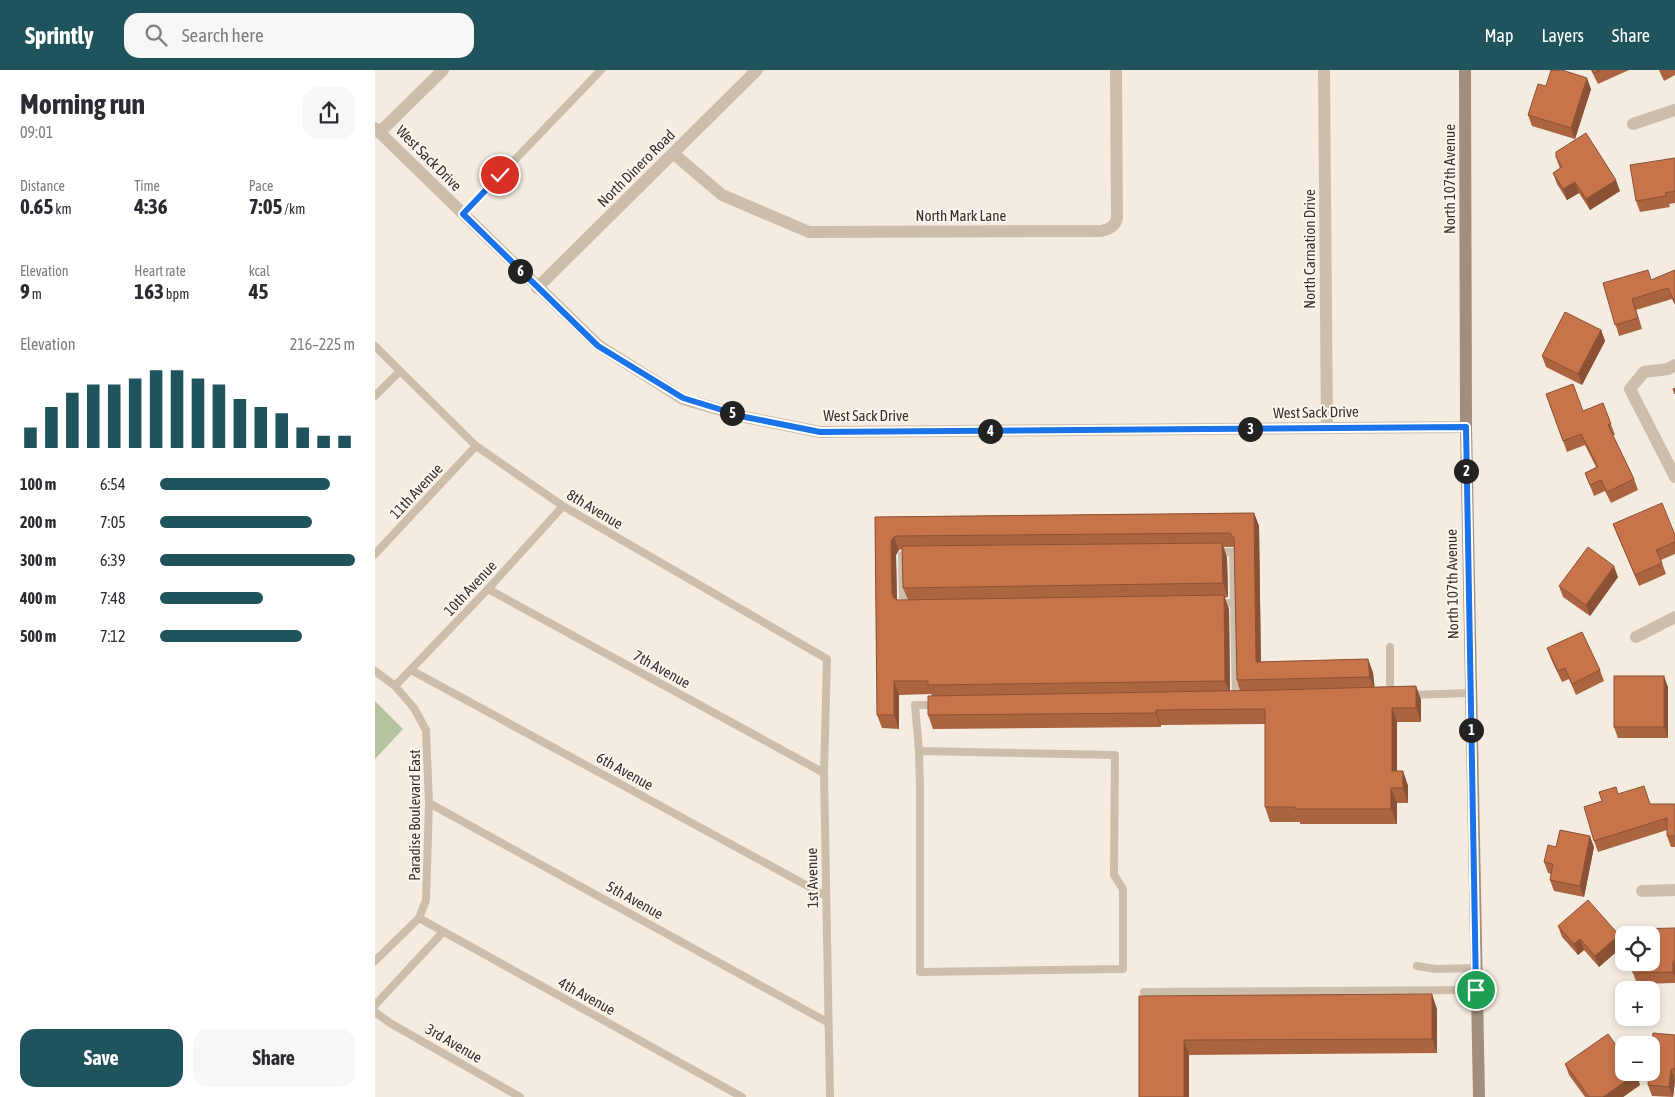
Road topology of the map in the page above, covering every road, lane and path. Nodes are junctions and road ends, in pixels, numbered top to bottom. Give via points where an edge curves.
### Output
1 (443, 70) edge
2 (601, 70) edge
3 (757, 70) edge
4 (1116, 70) edge
5 (1324, 70) edge
6 (1465, 70) edge
7 (1675, 110) edge
8 (1633, 124) dead end
9 (377, 130) edge
10 (674, 154) junction
11 (463, 214) junction
12 (537, 288) junction
13 (375, 346) edge
14 (1675, 365) edge
15 (400, 371) junction
16 (375, 396) edge
17 (1466, 427) junction
18 (1327, 428) junction
19 (477, 446) junction
20 (1675, 478) edge
21 (563, 506) junction
22 (1204, 552) edge
23 (375, 554) edge
24 (922, 554) edge
25 (488, 589) junction
26 (1234, 602) junction
27 (1205, 603) edge
28 (913, 608) edge
29 (1675, 617) edge
30 (1636, 637) dead end
31 (1389, 647) dead end
32 (827, 659) joint
33 (375, 670) edge
34 (411, 670) junction
35 (395, 686) junction
36 (1471, 693) junction
37 (1390, 695) junction
38 (1380, 696) edge
39 (1236, 699) junction
40 (1245, 699) edge
41 (1226, 700) edge
42 (944, 705) edge
43 (919, 751) junction
44 (824, 772) junction
45 (429, 802) junction
46 (1675, 890) edge
47 (1642, 891) dead end
48 (826, 896) junction
49 (419, 918) junction
50 (443, 932) junction
51 (375, 961) edge
52 (1417, 966) dead end
53 (1475, 968) junction
54 (1476, 990) junction
55 (1144, 992) dead end
56 (375, 1005) edge
57 (375, 1012) edge
58 (827, 1022) junction
59 (519, 1097) edge
60 (743, 1097) edge
61 (830, 1097) edge
62 (1479, 1097) edge

1 - 9 street
2 - 11 lane
3 - 10 street, North Dinero Road
4 - 10 street, North Mark Lane via 1117,218 1115,225 1101,231 809,232 722,195
5 - 18 street, North Carnation Drive
6 - 17 main road, North 107th Avenue
7 - 8 street
9 - 11 street, West Sack Drive
10 - 12 street, North Dinero Road
11 - 12 street, West Sack Drive
12 - 18 street, West Sack Drive via 598,346 683,398 745,417 820,432
13 - 15 lane, 8th Avenue
14 - 20 street via 1644,372 1630,389
15 - 16 lane
15 - 19 lane, 8th Avenue
17 - 18 street, West Sack Drive
17 - 36 main road, North 107th Avenue
19 - 21 lane, 8th Avenue
19 - 23 lane, 11th Avenue
21 - 25 lane, 10th Avenue
21 - 32 lane, 8th Avenue
22 - 26 lane via 1233,552
24 - 28 lane via 902,555 903,608
25 - 34 lane, 10th Avenue
25 - 44 lane, 7th Avenue
26 - 27 lane
26 - 39 lane
29 - 30 street
31 - 37 lane
32 - 44 lane, 1st Avenue
33 - 35 lane, Paradise Boulevard East
34 - 35 lane, 10th Avenue
34 - 48 lane, 6th Avenue
35 - 45 lane, Paradise Boulevard East via 414,708 426,730
36 - 37 lane
36 - 53 main road, North 107th Avenue
37 - 38 lane
39 - 40 lane
39 - 41 lane
42 - 43 lane via 915,705
43 - 43 lane via 920,972 1123,969 1123,889 1114,875 1115,755
44 - 48 lane, 1st Avenue
45 - 49 lane, Paradise Boulevard East via 426,900
45 - 58 lane, 5th Avenue
46 - 47 street
48 - 58 lane, 1st Avenue
49 - 50 lane, 4th Avenue
49 - 51 lane, Paradise Boulevard East
50 - 56 lane
50 - 60 lane, 4th Avenue
52 - 53 lane
53 - 54 main road, North 107th Avenue
54 - 55 lane
54 - 62 main road, North 107th Avenue
57 - 59 lane, 3rd Avenue
58 - 61 lane, 1st Avenue

